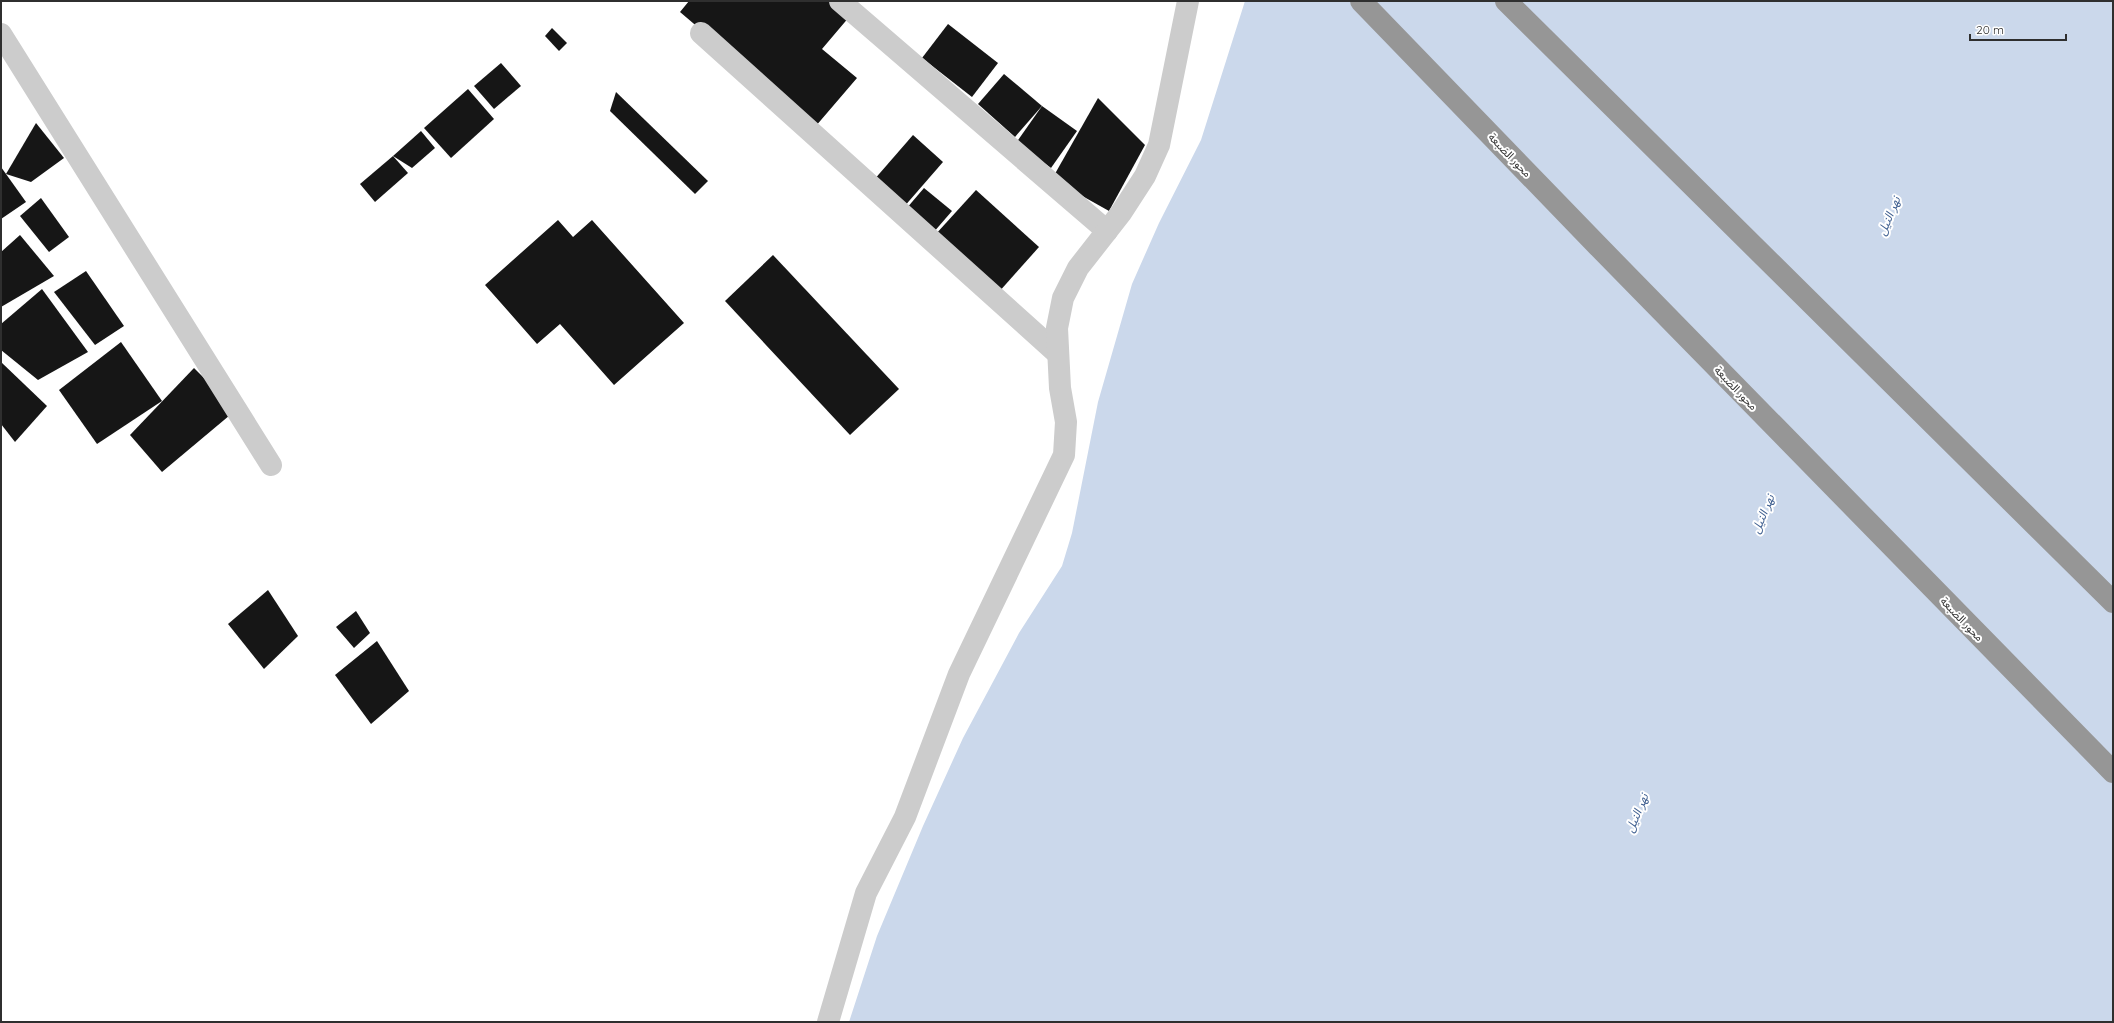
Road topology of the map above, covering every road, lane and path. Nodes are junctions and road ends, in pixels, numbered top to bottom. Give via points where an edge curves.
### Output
1 (840, 1) edge
2 (1188, 1) edge
3 (1361, 1) edge
4 (1506, 1) edge
5 (701, 33) dead end
6 (1, 34) edge
7 (1107, 231) junction
8 (1058, 354) junction
9 (271, 465) dead end
10 (2113, 602) edge
11 (2113, 772) edge
12 (828, 1022) edge

1 - 7 street
2 - 7 street via 1159,145 1145,176
3 - 11 highway, محور الضبعة
4 - 10 highway
5 - 8 street
6 - 9 street
7 - 8 street via 1078,268 1063,298 1057,328
8 - 12 street via 1066,422 1064,455 959,674 905,817 866,893

